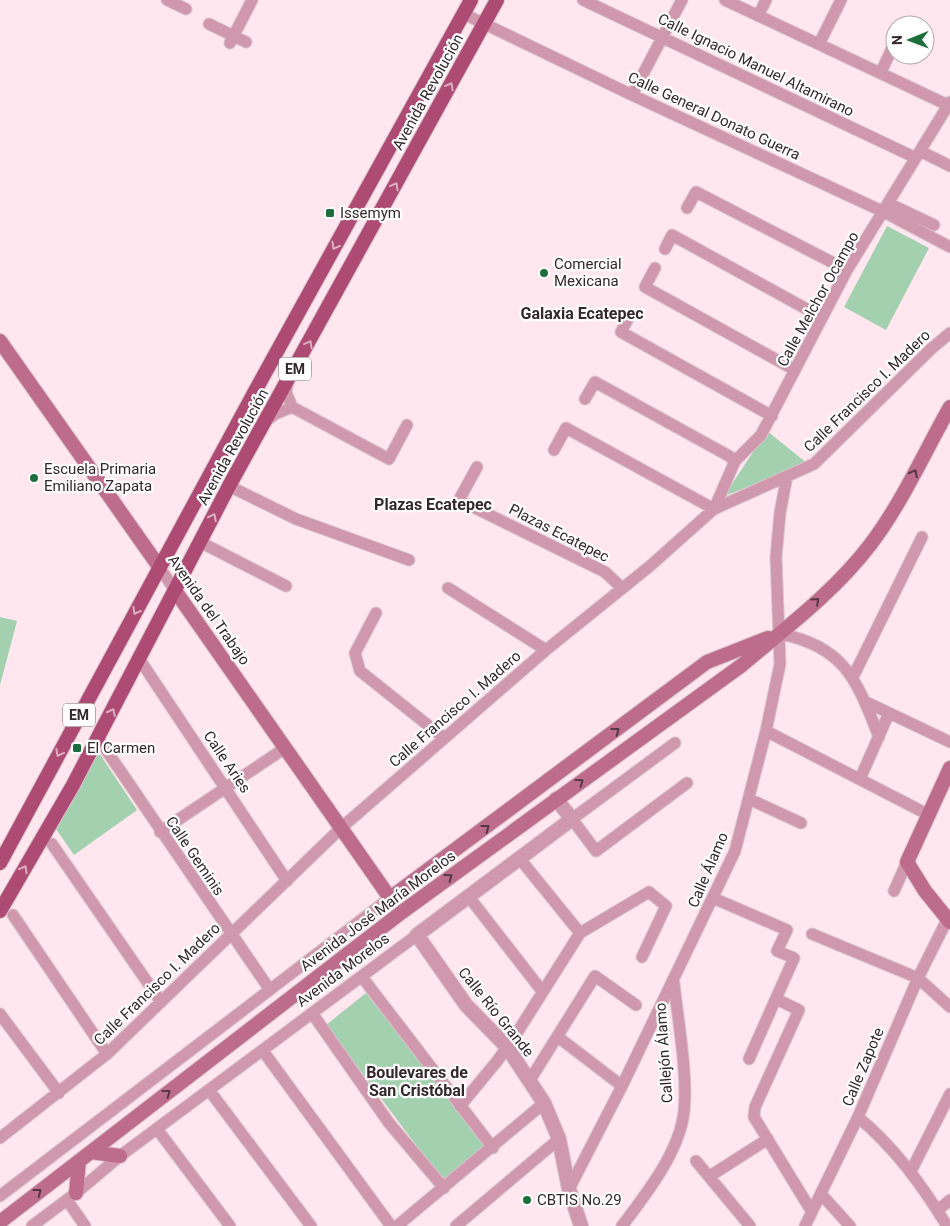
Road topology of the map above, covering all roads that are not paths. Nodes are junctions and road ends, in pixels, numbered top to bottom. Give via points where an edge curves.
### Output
1 (252, 0) edge
2 (471, 0) edge
3 (497, 0) edge
4 (582, 0) edge
5 (682, 0) edge
6 (725, 0) edge
7 (766, 0) edge
8 (841, 0) edge
9 (172, 4) edge
10 (186, 9) dead end
11 (464, 14) junction
12 (758, 16) junction
13 (209, 24) dead end
14 (484, 24) junction
15 (661, 36) junction
16 (232, 39) junction
17 (246, 42) dead end
18 (819, 44) junction
19 (885, 63) edge
20 (881, 72) junction
21 (632, 95) junction
22 (949, 104) edge
23 (918, 155) junction
24 (950, 166) edge
25 (687, 208) dead end
26 (887, 208) junction
27 (934, 225) dead end
28 (950, 247) edge
29 (665, 249) dead end
30 (655, 268) dead end
31 (847, 270) junction
32 (629, 317) dead end
33 (821, 317) junction
34 (950, 332) edge
35 (0, 341) edge
36 (795, 370) junction
37 (288, 382) junction
38 (585, 399) dead end
39 (292, 407) junction
40 (950, 407) edge
41 (772, 416) junction
42 (266, 422) junction
43 (407, 425) dead end
44 (554, 450) dead end
45 (735, 461) junction
46 (477, 467) dead end
47 (787, 476) junction
48 (229, 486) junction
49 (714, 509) junction
50 (922, 537) dead end
51 (200, 542) junction
52 (409, 560) dead end
53 (160, 568) junction
54 (286, 586) dead end
55 (448, 588) dead end
56 (622, 588) junction
57 (176, 592) junction
58 (376, 613) dead end
59 (780, 634) junction
60 (546, 650) junction
61 (140, 660) junction
62 (853, 677) junction
63 (866, 702) junction
64 (889, 713) junction
65 (766, 731) junction
66 (879, 737) junction
67 (98, 738) junction
68 (444, 738) junction
69 (950, 742) edge
70 (675, 744) dead end
71 (285, 748) junction
72 (950, 770) edge
73 (860, 779) junction
74 (687, 783) dead end
75 (225, 786) junction
76 (556, 799) junction
77 (749, 799) junction
78 (929, 815) junction
79 (572, 819) junction
80 (801, 824) dead end
81 (341, 828) junction
82 (160, 832) junction
83 (52, 844) dead end
84 (520, 859) junction
85 (442, 860) junction
86 (907, 862) junction
87 (0, 863) edge
88 (287, 881) junction
89 (894, 891) dead end
90 (470, 897) junction
91 (390, 898) junction
92 (713, 898) junction
93 (402, 912) junction
94 (6, 913) edge
95 (948, 921) edge
96 (230, 934) junction
97 (580, 934) junction
98 (812, 934) dead end
99 (417, 935) junction
100 (642, 957) dead end
101 (362, 977) junction
102 (918, 978) junction
103 (674, 981) junction
104 (270, 990) junction
105 (542, 991) junction
106 (776, 999) junction
107 (161, 1002) junction
108 (636, 1005) dead end
109 (950, 1008) edge
110 (312, 1013) junction
111 (0, 1014) edge
112 (558, 1036) junction
113 (511, 1042) junction
114 (262, 1051) junction
115 (107, 1054) junction
116 (749, 1059) dead end
117 (530, 1080) junction
118 (622, 1086) junction
119 (209, 1090) junction
120 (59, 1093) junction
121 (950, 1094) edge
122 (544, 1103) junction
123 (460, 1106) junction
124 (858, 1117) junction
125 (157, 1129) junction
126 (0, 1138) edge
127 (559, 1139) junction
128 (768, 1139) junction
129 (494, 1148) junction
130 (91, 1152) junction
131 (120, 1156) junction
132 (79, 1160) junction
133 (696, 1161) dead end
134 (911, 1171) junction
135 (710, 1176) junction
136 (444, 1188) junction
137 (569, 1189) junction
138 (821, 1194) junction
139 (0, 1196) edge
140 (72, 1197) junction
141 (950, 1200) edge
142 (938, 1210) junction
143 (812, 1212) junction
144 (0, 1222) edge
145 (32, 1226) edge
146 (85, 1226) edge
147 (230, 1226) edge
148 (311, 1226) edge
149 (390, 1226) edge
150 (397, 1226) edge
151 (456, 1226) edge
152 (581, 1226) edge
153 (622, 1226) edge
154 (750, 1226) edge
155 (805, 1226) edge
156 (850, 1226) edge
157 (947, 1226) edge

1 - 16 street
2 - 11 main road, Avenida Revolución / EM
3 - 14 main road, Avenida Revolución / EM
4 - 15 street, Calle Ignacio Manuel Altamirano
5 - 15 street
6 - 12 street
7 - 12 street
8 - 18 street
9 - 10 street
11 - 14 street, Calle General Donato Guerra
11 -> 53 main road, Avenida Revolución / EM
12 - 18 street
13 - 16 street
14 - 21 street, Calle General Donato Guerra
37 -> 14 main road, Avenida Revolución / EM
15 - 21 street
15 - 23 street, Calle Ignacio Manuel Altamirano
16 - 17 street
18 - 20 street
19 - 20 street
20 - 22 street
21 - 26 street, Calle General Donato Guerra
22 - 23 street, Calle Melchor Ocampo
23 - 24 street, Calle Ignacio Manuel Altamirano
23 - 26 street, Calle Melchor Ocampo
25 - 31 street via 696,192
26 - 27 street
26 - 28 street, Calle General Donato Guerra
26 - 31 street, Calle Melchor Ocampo
29 - 33 street via 672,235
30 - 36 street via 645,287
31 - 33 street, Calle Melchor Ocampo
32 - 41 street via 621,332
33 - 36 street, Calle Melchor Ocampo
34 - 47 street, Calle Francisco I. Madero via 814,464
35 - 53 main road, Avenida del Trabajo
36 - 41 street, Calle Melchor Ocampo
37 - 39 street via 286,392
37 - 42 main road, Avenida Revolución / EM
38 - 45 street via 595,382
39 - 42 street
39 - 43 street via 388,459
59 -> 40 main road, Avenida José María Morelos via 845,575 870,546
41 - 45 street, Calle Melchor Ocampo via 761,435
42 - 48 main road, Avenida Revolución / EM
44 - 49 street via 566,428
45 - 49 street, Calle Melchor Ocampo
46 - 56 street, Plazas Ecatepec via 459,500 605,572
47 - 49 street, Calle Francisco I. Madero
47 - 59 street, Calle Álamo via 776,557
51 -> 48 main road, Avenida Revolución / EM
48 - 52 street via 296,519
49 - 56 street, Calle Francisco I. Madero
50 - 62 street
51 - 54 street
51 - 57 main road, Avenida Revolución / EM
53 - 57 street, Avenida del Trabajo
53 -> 87 main road, Avenida Revolución / EM
55 - 60 street
56 - 60 street, Calle Francisco I. Madero
57 - 61 main road, Avenida Revolución / EM
57 - 71 main road, Avenida del Trabajo
58 - 68 street via 355,653 360,671
59 - 62 street via 817,645 836,658
59 - 65 street, Calle Álamo via 780,664
76 -> 59 main road, Avenida José María Morelos
85 -> 59 main road, Avenida José María Morelos via 707,662
60 - 68 street, Calle Francisco I. Madero
67 -> 61 main road, Avenida Revolución / EM
61 - 75 street, Calle Aries
62 - 63 street
63 - 64 street
63 - 66 street
64 - 66 street
64 - 69 street
65 - 73 street
65 - 77 street, Calle Álamo
66 - 73 street
67 - 82 street, Calle Geminis
94 -> 67 main road, Avenida Revolución / EM
68 - 81 street, Calle Francisco I. Madero
70 - 79 street, Avenida Morelos
71 - 75 street
71 - 81 main road, Avenida del Trabajo
72 - 78 main road
73 - 78 street
74 - 79 street via 596,851
75 - 82 street
75 - 88 street, Calle Aries
76 - 79 street
93 -> 76 main road, Avenida José María Morelos
77 - 80 street
77 - 92 street, Calle Álamo via 735,852
78 - 86 main road
79 - 84 street, Avenida Morelos
81 - 88 street, Calle Francisco I. Madero
81 - 91 main road, Avenida del Trabajo
82 - 96 street, Calle Geminis
83 - 107 street
84 - 90 street, Avenida Morelos
84 - 97 street
85 - 91 main road, Avenida José María Morelos
85 - 93 main road
86 - 89 street
86 - 95 main road
88 - 96 street, Calle Francisco I. Madero
90 - 99 street, Avenida Morelos
90 - 105 street
91 - 104 street, Avenida José María Morelos
92 - 103 street, Calle Álamo
92 - 106 street via 787,930 777,951 794,958
130 -> 93 main road, Avenida José María Morelos
94 - 115 street
95 - 102 street, Calle Zapote
96 - 104 street, Calle Geminis
96 - 107 street, Calle Francisco I. Madero
97 - 100 street via 648,892 666,906
97 - 105 street
98 - 102 street
99 - 101 street, Avenida Morelos
99 - 113 street, Calle Río Grande via 466,1005
101 - 110 street, Avenida Morelos
101 - 123 street
102 - 109 street
102 - 124 street, Calle Zapote
103 - 118 street, Calle Álamo
103 - 153 street, Callejón Álamo via 684,1113 668,1156
104 - 139 street, Avenida José María Morelos
105 - 113 street
106 - 116 street
106 - 128 street via 799,1010 755,1107 754,1117
107 - 115 street, Calle Francisco I. Madero
108 - 112 street via 595,976
110 - 114 street, Avenida Morelos
110 - 136 street via 388,1123
111 - 120 street
112 - 117 street
112 - 118 street
113 - 117 street, Calle Río Grande
113 - 123 street
114 - 119 street, Avenida Morelos
114 - 149 street
115 - 120 street, Calle Francisco I. Madero
117 - 122 street, Calle Río Grande
118 - 137 street, Calle Álamo
119 - 125 street, Avenida Morelos
119 - 148 street
120 - 126 street, Calle Francisco I. Madero
121 - 134 street
122 - 127 street, Calle Río Grande
122 - 129 street
123 - 129 street
124 - 134 street via 880,1135
124 - 138 street, Calle Zapote
125 - 131 street, Avenida Morelos
125 - 147 street
127 - 137 street, Calle Río Grande
127 - 151 street
128 - 135 street
128 - 143 street
129 - 136 street
130 - 131 main road
130 - 132 main road, Avenida José María Morelos
131 - 140 street, Avenida Morelos
132 - 140 main road
144 -> 132 main road, Avenida José María Morelos
133 - 135 street
134 - 142 street
135 - 154 street
136 - 150 street
137 - 152 street, Calle Río Grande
138 - 143 street, Calle Zapote
138 - 156 street
140 - 145 street, Avenida Morelos
140 - 146 street
141 - 142 street
142 - 157 street
143 - 155 street, Calle Zapote

